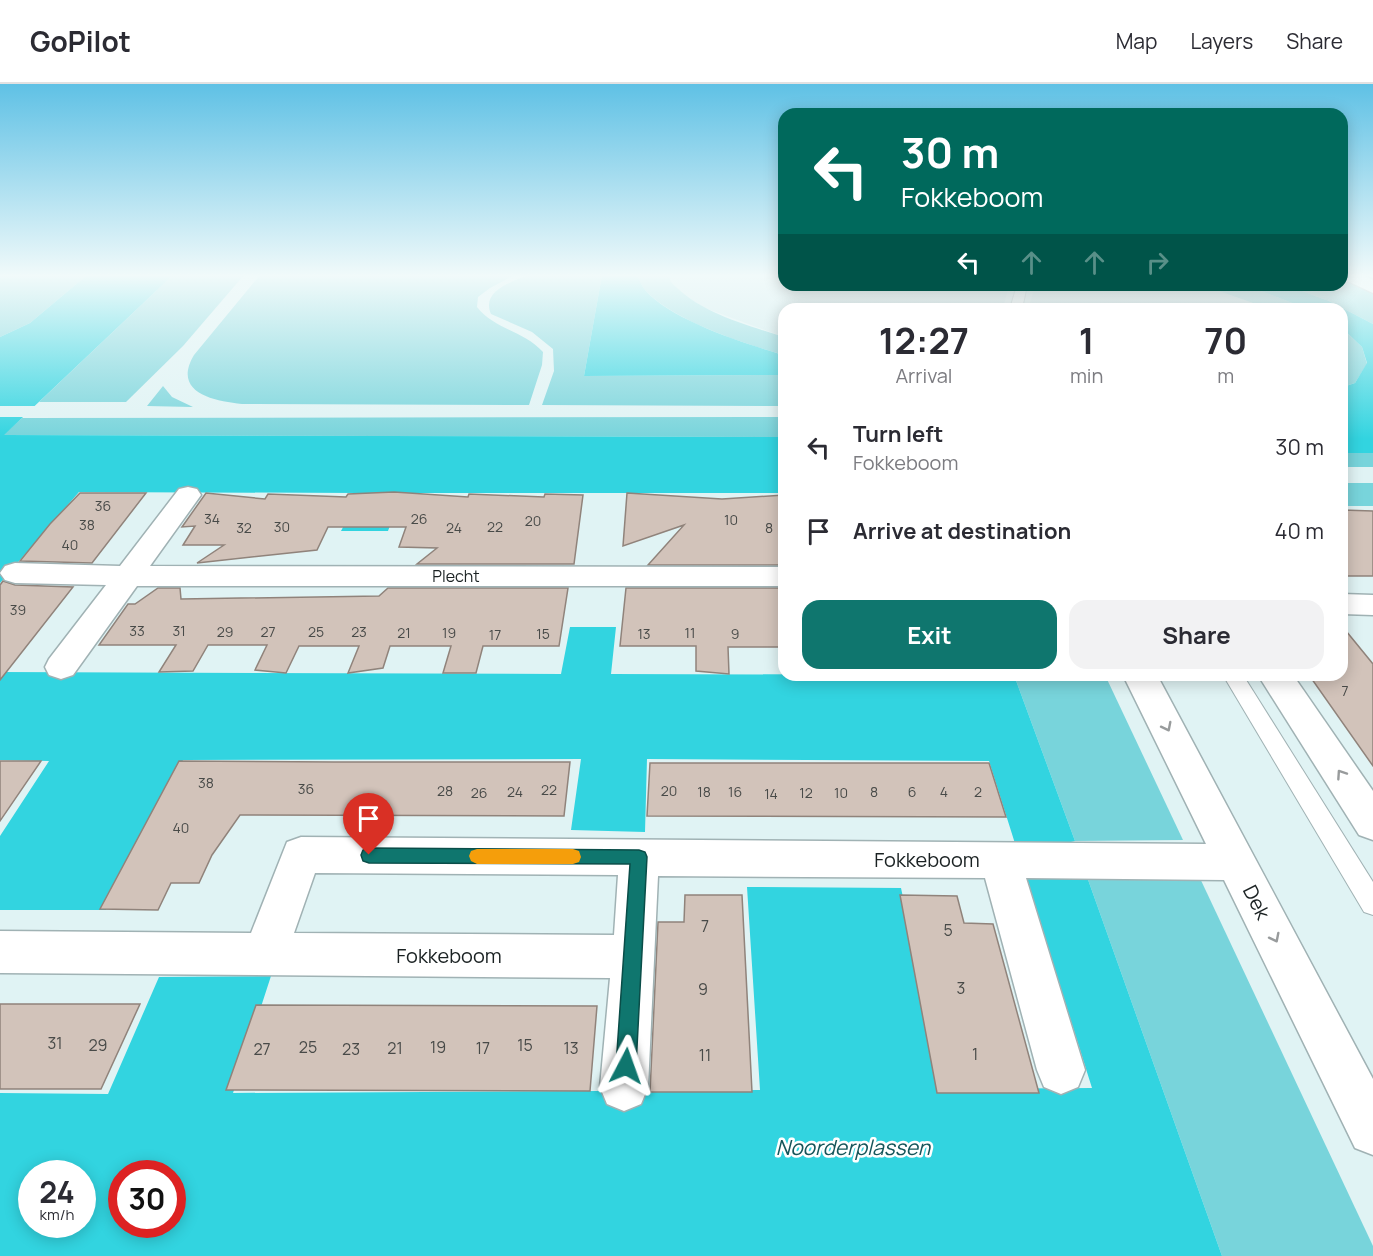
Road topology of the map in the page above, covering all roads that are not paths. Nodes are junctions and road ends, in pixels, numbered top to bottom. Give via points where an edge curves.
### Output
1 (188, 495) dead end
2 (15, 573) dead end
3 (128, 576) junction
4 (778, 577) edge
5 (1348, 604) edge
6 (1373, 604) edge
7 (61, 667) dead end
8 (1143, 681) edge
9 (1237, 681) edge
10 (1279, 681) edge
11 (1373, 823) edge
12 (639, 857) junction
13 (1008, 860) junction
14 (1236, 862) junction
15 (1373, 904) edge
16 (0, 952) edge
17 (265, 954) junction
18 (634, 957) junction
19 (1061, 1070) dead end
20 (624, 1088) dead end
21 (1373, 1130) edge

1 - 3 street
2 - 3 street, Plecht
3 - 4 street, Plecht
3 - 7 street
5 - 6 street
8 -> 14 street, Dek
9 - 15 lane
11 -> 10 street
12 - 13 street, Fokkeboom
12 - 17 street, Fokkeboom via 302,855
12 - 18 street
13 - 14 street, Fokkeboom
13 - 19 street, Fokkeboom
14 -> 21 street, Dek
16 - 17 street, Fokkeboom
17 - 18 street, Fokkeboom
18 - 20 street

